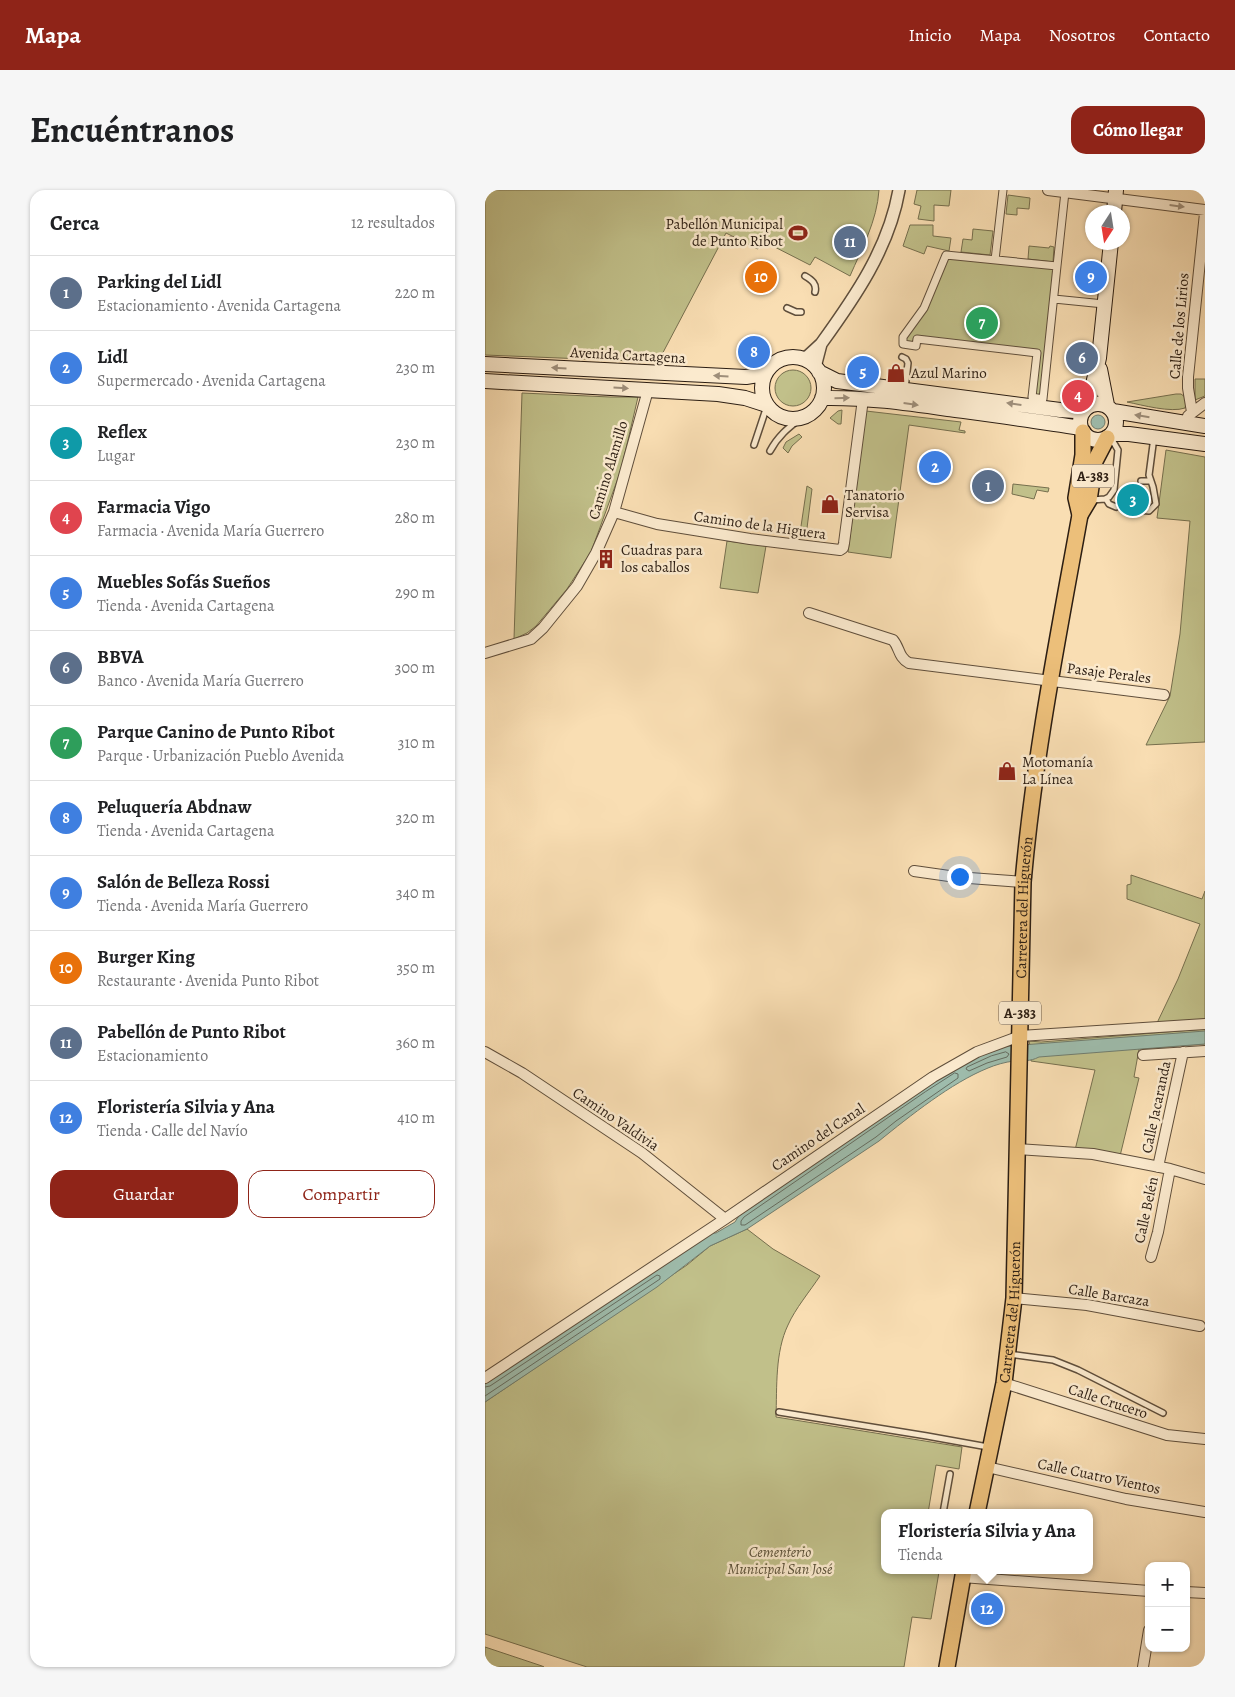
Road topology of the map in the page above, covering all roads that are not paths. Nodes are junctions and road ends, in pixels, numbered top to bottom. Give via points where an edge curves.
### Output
1 (899, 190) edge
2 (1003, 190) edge
3 (1048, 190) edge
4 (1065, 192) junction
5 (1116, 194) edge
6 (1205, 211) edge
7 (725, 243) dead end
8 (731, 247) dead end
9 (1110, 250) edge
10 (995, 260) junction
11 (1057, 266) junction
12 (805, 276) dead end
13 (815, 292) dead end
14 (1053, 299) junction
15 (1104, 304) junction
16 (787, 308) dead end
17 (801, 312) dead end
18 (821, 344) junction
19 (902, 357) dead end
20 (1099, 358) junction
21 (802, 359) junction
22 (485, 364) edge
23 (768, 369) junction
24 (817, 369) junction
25 (485, 381) edge
26 (905, 389) junction
27 (648, 390) junction
28 (822, 398) junction
29 (863, 399) junction
30 (1205, 403) edge
31 (767, 405) junction
32 (1086, 408) junction
33 (1110, 408) junction
34 (1191, 412) junction
35 (801, 418) junction
36 (1171, 421) junction
37 (1205, 426) edge
38 (1082, 430) junction
39 (1110, 436) junction
40 (1154, 437) junction
41 (1205, 444) edge
42 (754, 445) dead end
43 (770, 451) dead end
44 (1116, 477) junction
45 (1123, 478) dead end
46 (1141, 481) dead end
47 (1150, 481) junction
48 (1106, 499) junction
49 (1089, 500) junction
50 (1115, 507) dead end
51 (1138, 510) dead end
52 (614, 512) junction
53 (1080, 515) junction
54 (809, 612) dead end
55 (485, 653) edge
56 (1050, 681) junction
57 (1164, 695) dead end
58 (914, 871) dead end
59 (1023, 882) junction
60 (1205, 1024) edge
61 (1020, 1036) junction
62 (1205, 1051) edge
63 (485, 1052) edge
64 (1183, 1052) junction
65 (1143, 1055) dead end
66 (1017, 1149) junction
67 (1158, 1167) junction
68 (1170, 1169) junction
69 (1205, 1179) edge
70 (725, 1218) junction
71 (1151, 1257) dead end
72 (1014, 1298) junction
73 (1200, 1326) dead end
74 (1008, 1354) junction
75 (485, 1378) edge
76 (1003, 1383) junction
77 (779, 1412) dead end
78 (1163, 1413) dead end
79 (1205, 1439) edge
80 (991, 1448) junction
81 (987, 1467) junction
82 (950, 1474) dead end
83 (944, 1509) edge
84 (978, 1509) edge
85 (1205, 1512) edge
86 (963, 1574) edge
87 (984, 1574) edge
88 (1145, 1590) edge
89 (1190, 1592) edge
90 (1205, 1593) edge
91 (1145, 1652) edge
92 (947, 1667) edge
93 (1143, 1667) edge

1 - 18 street via 895,210 872,267
2 - 10 street
3 - 4 street
4 - 5 street
4 - 11 street
5 -> 6 street
6 - 34 street, Calle de los Lirios via 1188,377
7 - 8 lane via 738,242
9 - 15 main road
10 - 11 street
10 - 14 street via 946,255 924,308 903,337 903,344 916,346 917,339 1037,353 1032,397 1043,399
11 - 14 street
12 - 13 lane via 817,287
14 - 15 street
15 - 20 main road
16 - 17 lane
18 - 21 street
18 - 24 street
19 - 26 lane via 908,363
20 - 32 main road
20 - 33 main road via 1103,389
21 - 23 main road via 784,359
21 - 24 main road
23 -> 22 main road, Avenida Cartagena via 746,377
23 - 31 main road via 762,387
24 - 26 main road via 837,381
24 - 28 main road via 823,380
25 -> 27 main road
32 -> 26 main road via 1075,412
27 - 31 main road via 718,394
27 - 52 street, Camino Alamillo
28 -> 29 main road
28 - 35 main road via 810,414
29 -> 38 main road via 1037,421
29 - 52 street, Camino de la Higuera via 844,543 840,550 657,524
30 - 34 street
31 - 35 main road via 782,417
31 - 42 lane
32 - 33 main road via 1094,404
32 - 38 main road via 1080,419
36 -> 33 main road
33 - 39 main road via 1117,422
34 - 36 street via 1184,419
35 - 43 lane via 784,431
36 - 37 main road
38 - 39 main road via 1092,439 1103,440
38 - 53 main road, A-383 via 1083,455 1076,498
39 - 40 main road
39 - 44 lane via 1118,450
39 - 49 main road, A-383 via 1095,461
40 - 41 main road
40 - 47 lane
44 - 45 lane
44 - 48 lane via 1114,490
46 - 47 lane
47 - 51 lane via 1156,504 1149,511
48 - 49 lane
48 - 50 lane
49 - 53 main road, A-383
52 - 55 street, Camino Alamillo via 577,586 543,628 531,639
53 - 56 main road, Carretera del Higuerón / A-383
54 - 56 street, Pasaje Perales via 893,640 900,656 909,663
56 - 57 street, Pasaje Perales
56 - 59 main road, Carretera del Higuerón / A-383 via 1027,828
58 - 59 street
59 - 61 main road, Carretera del Higuerón / A-383
60 - 61 street, Camino del Canal
61 - 66 main road, Carretera del Higuerón / A-383
61 - 70 street, Camino del Canal via 977,1052 933,1077
62 - 64 street
63 - 70 street, Camino Valdivia via 522,1073 641,1154
64 - 65 street
64 - 67 street, Calle Jacaranda
66 - 67 street via 1093,1154
66 - 72 main road, Carretera del Higuerón / A-383
67 - 68 street
68 - 69 street
68 - 71 street, Calle Belén
70 - 75 street, Camino del Canal
72 - 73 street, Calle Barcaza via 1087,1305
72 - 74 main road, Carretera del Higuerón / A-383
74 - 76 main road, Carretera del Higuerón / A-383
74 - 78 lane via 1053,1360
76 - 79 street, Calle Crucero via 1167,1435
76 - 80 main road, Carretera del Higuerón / A-383
77 - 80 lane
80 - 81 main road, Carretera del Higuerón / A-383
81 - 84 main road, Carretera del Higuerón / A-383
81 - 85 street, Calle Cuatro Vientos via 1126,1499
82 - 83 lane
86 - 92 main road
87 - 88 street
89 - 90 street
91 - 93 street

